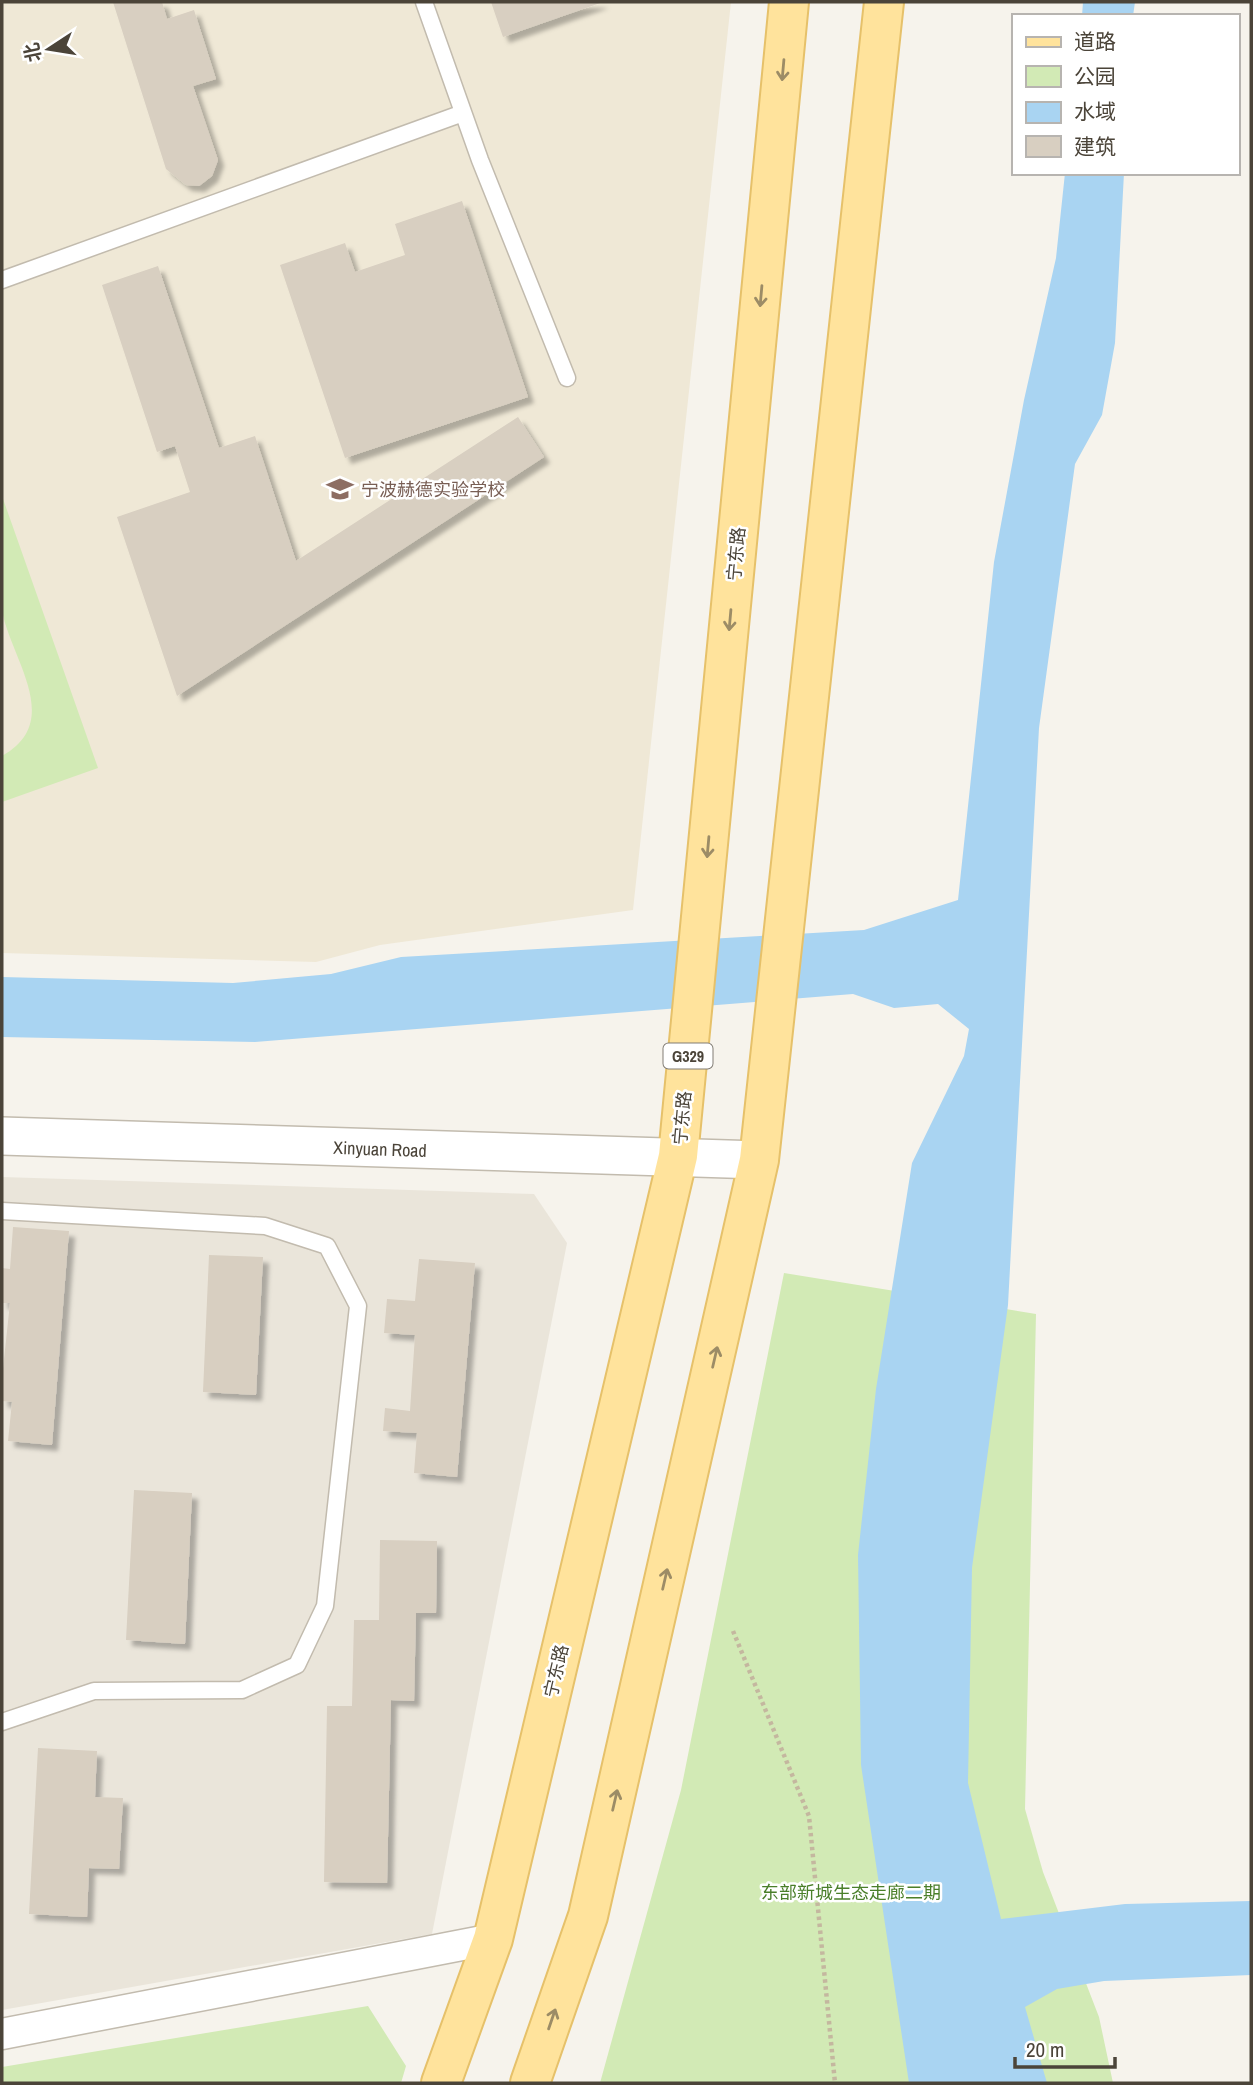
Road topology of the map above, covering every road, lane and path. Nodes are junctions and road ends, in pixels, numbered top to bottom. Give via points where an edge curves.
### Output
1 (424, 2) edge
2 (789, 2) edge
3 (884, 2) edge
4 (463, 113) junction
5 (2, 280) edge
6 (568, 378) dead end
7 (2, 1136) edge
8 (678, 1156) junction
9 (759, 1160) junction
10 (2, 1211) edge
11 (733, 1631) dead end
12 (2, 1722) edge
13 (493, 1939) junction
14 (2, 2034) edge
15 (441, 2083) edge
16 (530, 2083) edge
17 (835, 2083) edge

1 - 4 lane
2 -> 8 main road, 宁东路 / G329
3 - 9 main road
4 - 5 lane
4 - 6 lane
7 - 8 street, Xinyuan Road
8 - 9 street, Xinyuan Road
8 - 13 main road, 宁东路 / G329
16 -> 9 main road via 589,1916
10 - 12 lane via 265,1226 327,1246 358,1306 325,1606 297,1665 242,1690 94,1691
11 - 17 path via 809,1816
13 - 14 street
13 - 15 main road, 宁东路 / G329

